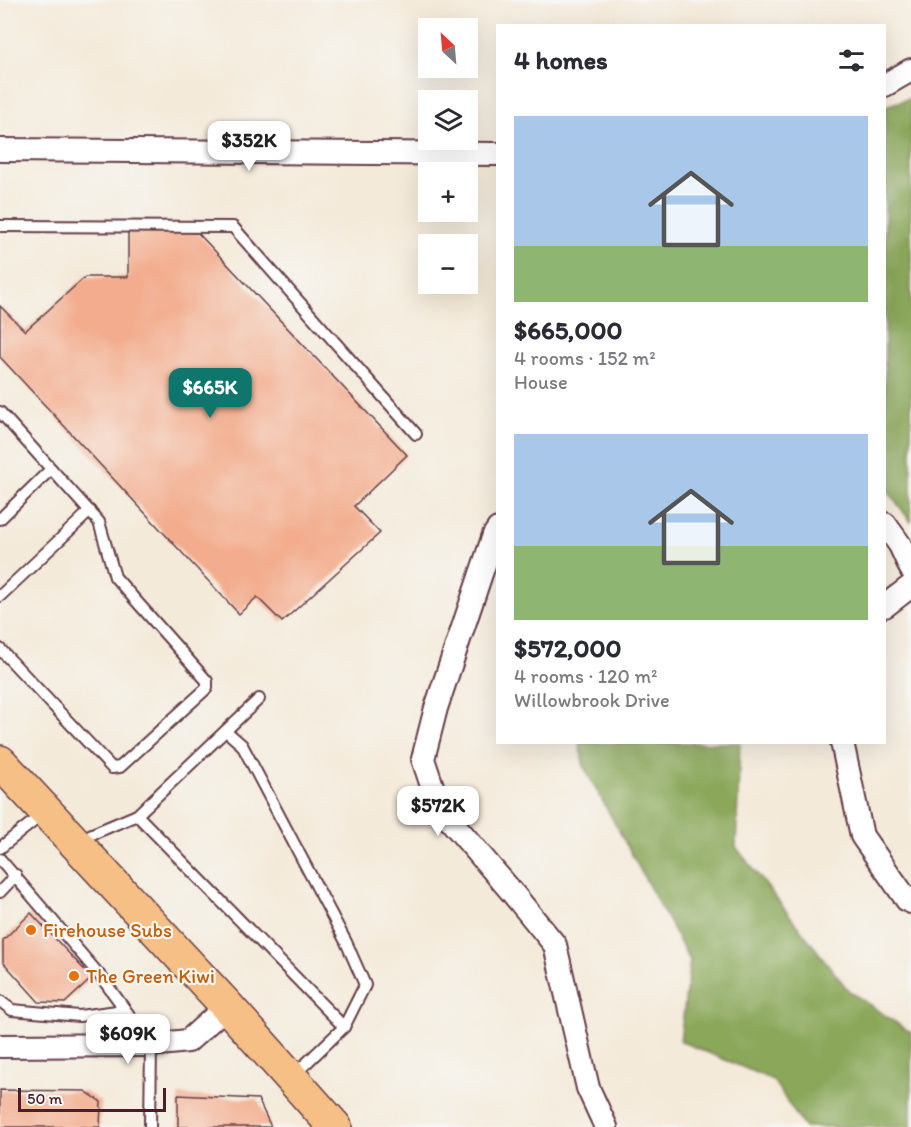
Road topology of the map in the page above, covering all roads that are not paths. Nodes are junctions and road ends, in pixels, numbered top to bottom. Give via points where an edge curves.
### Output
1 (911, 70) edge
2 (886, 84) edge
3 (0, 150) edge
4 (496, 154) edge
5 (0, 226) edge
6 (0, 412) edge
7 (416, 434) dead end
8 (51, 469) junction
9 (90, 511) junction
10 (0, 519) edge
11 (886, 525) edge
12 (496, 532) edge
13 (911, 569) edge
14 (911, 586) edge
15 (0, 596) edge
16 (886, 605) edge
17 (0, 649) edge
18 (259, 699) dead end
19 (226, 731) junction
20 (842, 744) edge
21 (0, 762) edge
22 (46, 811) junction
23 (137, 815) junction
24 (75, 841) junction
25 (0, 848) edge
26 (0, 859) edge
27 (15, 875) junction
28 (0, 892) edge
29 (911, 902) edge
30 (0, 1001) edge
31 (227, 1006) junction
32 (125, 1010) junction
33 (344, 1027) junction
34 (151, 1045) junction
35 (0, 1046) edge
36 (291, 1078) junction
37 (150, 1127) edge
38 (336, 1127) edge
39 (606, 1127) edge

1 - 2 street
3 - 4 street
5 - 7 lane via 233,227
6 - 8 lane
8 - 9 lane
8 - 10 lane
9 - 15 lane
9 - 17 lane via 99,522 115,577 207,681 207,688 120,767 112,768
11 - 13 street
12 - 39 street via 436,708 423,759 439,807 555,945 588,1088
14 - 16 street
18 - 19 lane
19 - 23 lane
19 - 33 lane via 242,745 365,984
20 - 29 street via 861,836
21 - 22 main road
22 - 24 main road
22 - 25 lane
23 - 24 lane
23 - 33 lane
24 - 31 main road
26 - 27 lane
27 - 28 lane
27 - 32 lane
30 - 32 lane via 12,1010 79,1016
31 - 34 street via 188,1041
31 - 36 main road
32 - 34 lane
33 - 36 lane
34 - 35 street
34 - 37 lane
36 - 38 main road

